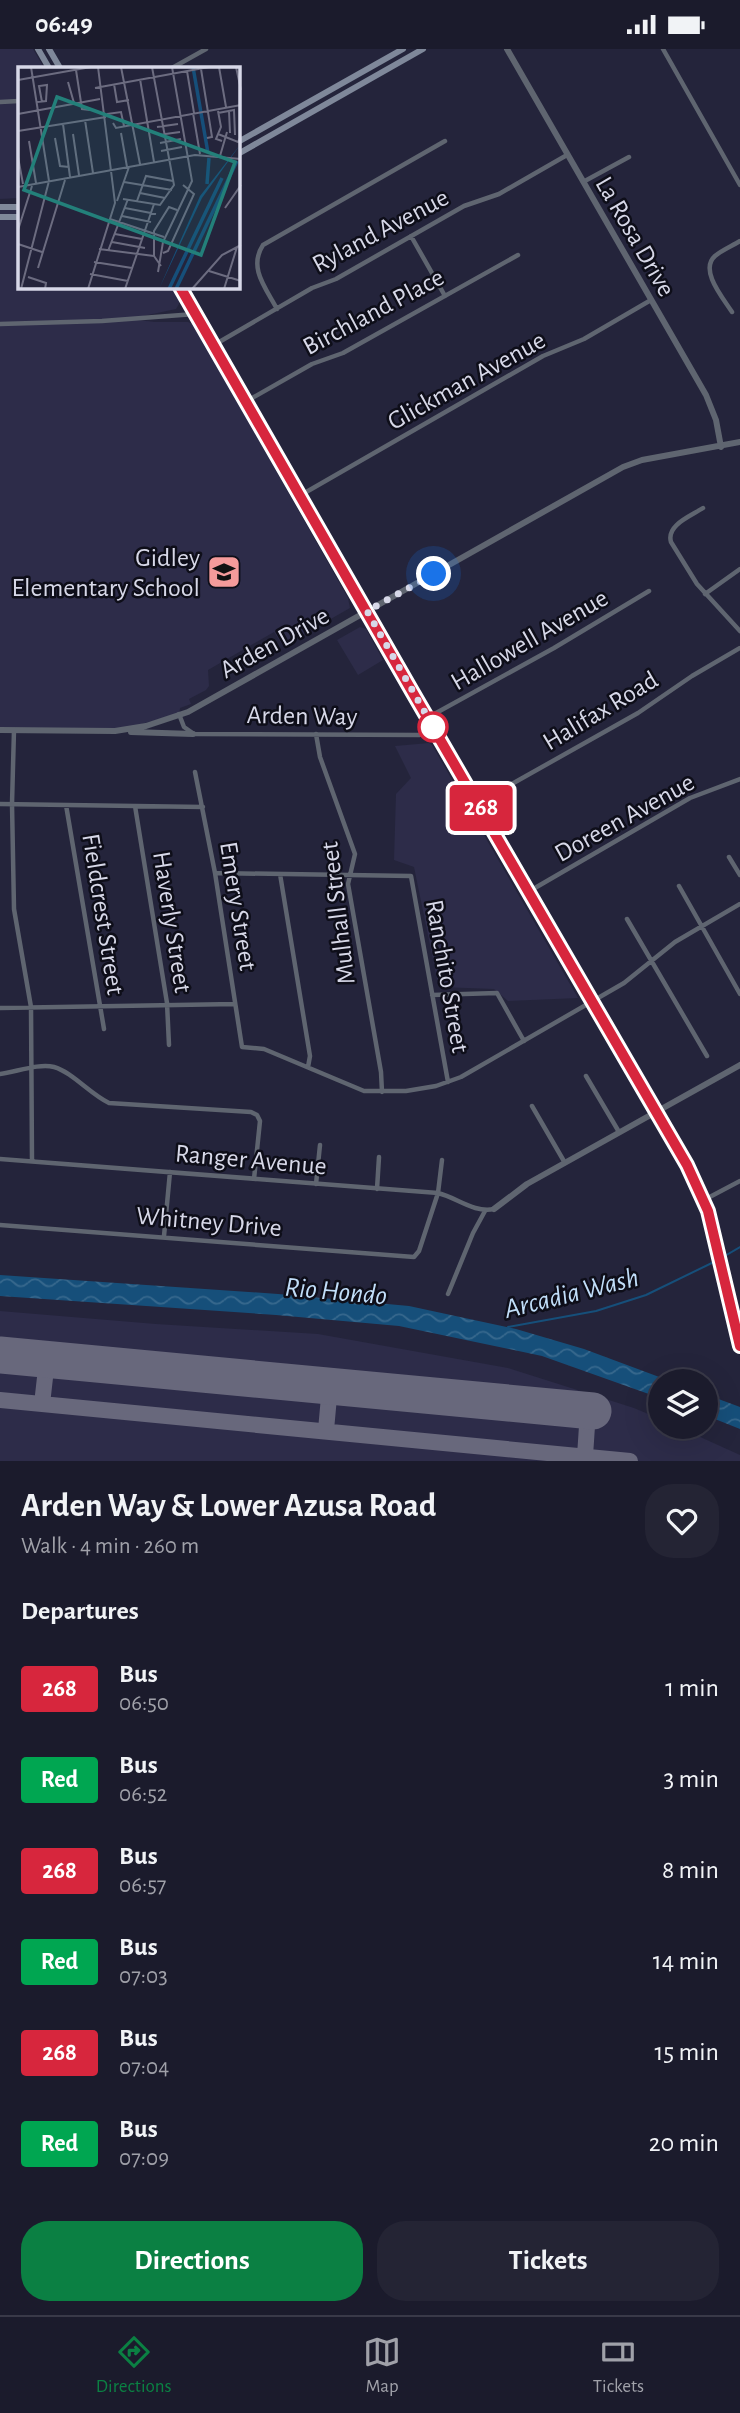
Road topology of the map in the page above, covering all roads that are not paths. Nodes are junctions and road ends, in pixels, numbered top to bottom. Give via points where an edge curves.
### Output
1 (38, 49) edge
2 (49, 49) edge
3 (206, 49) edge
4 (403, 49) edge
5 (423, 49) edge
6 (507, 49) edge
7 (663, 49) edge
8 (48, 67) edge
9 (59, 67) edge
10 (174, 67) edge
11 (18, 101) edge
12 (0, 102) edge
13 (306, 104) junction
14 (311, 113) junction
15 (240, 141) edge
16 (445, 141) dead end
17 (240, 153) edge
18 (567, 155) junction
19 (629, 157) dead end
20 (583, 182) junction
21 (740, 184) edge
22 (0, 207) edge
23 (18, 207) edge
24 (0, 217) edge
25 (18, 217) edge
26 (411, 236) junction
27 (740, 241) edge
28 (517, 255) dead end
29 (181, 289) edge
30 (445, 296) junction
31 (651, 300) junction
32 (277, 309) junction
33 (732, 312) dead end
34 (195, 314) junction
35 (0, 324) edge
36 (214, 345) junction
37 (247, 401) junction
38 (740, 442) edge
39 (721, 447) junction
40 (301, 495) junction
41 (703, 508) dead end
42 (740, 569) edge
43 (649, 591) dead end
44 (705, 594) junction
45 (367, 611) junction
46 (740, 631) edge
47 (740, 648) edge
48 (179, 714) junction
49 (427, 718) junction
50 (0, 730) edge
51 (14, 730) junction
52 (435, 730) junction
53 (115, 731) junction
54 (193, 734) junction
55 (316, 734) junction
56 (195, 772) dead end
57 (740, 779) edge
58 (478, 803) junction
59 (0, 804) edge
60 (12, 804) junction
61 (66, 805) junction
62 (135, 806) junction
63 (203, 807) junction
64 (729, 857) dead end
65 (215, 873) junction
66 (280, 874) junction
67 (350, 875) junction
68 (740, 875) edge
69 (678, 886) dead end
70 (528, 892) junction
71 (740, 904) edge
72 (627, 919) dead end
73 (701, 926) junction
74 (652, 961) junction
75 (740, 994) edge
76 (432, 995) junction
77 (592, 1002) junction
78 (167, 1003) junction
79 (235, 1004) junction
80 (99, 1005) junction
81 (31, 1007) junction
82 (0, 1008) edge
83 (104, 1029) dead end
84 (524, 1041) junction
85 (169, 1045) dead end
86 (707, 1056) dead end
87 (740, 1065) edge
88 (308, 1067) junction
89 (32, 1069) junction
90 (0, 1075) edge
91 (586, 1076) dead end
92 (448, 1082) junction
93 (382, 1092) junction
94 (532, 1106) dead end
95 (656, 1112) junction
96 (619, 1132) junction
97 (320, 1145) dead end
98 (379, 1157) dead end
99 (0, 1159) edge
100 (442, 1160) dead end
101 (32, 1161) junction
102 (565, 1163) junction
103 (170, 1172) junction
104 (254, 1179) junction
105 (740, 1181) edge
106 (316, 1184) junction
107 (377, 1189) junction
108 (438, 1193) junction
109 (704, 1200) junction
110 (494, 1209) joint
111 (485, 1210) junction
112 (0, 1226) edge
113 (164, 1236) junction
114 (448, 1294) dead end
115 (740, 1346) edge

1 - 8 main road
2 - 9 main road
3 - 10 street
4 - 13 main road
5 - 14 main road
6 - 18 street, La Rosa Drive
7 - 21 street
11 - 12 street
13 - 14 main road
13 - 15 main road
14 - 17 main road
16 - 32 street via 263,245 256,261 258,272
18 - 20 street, La Rosa Drive
18 - 26 street, Ryland Avenue
19 - 20 street
20 - 31 street, La Rosa Drive
22 - 23 main road
24 - 25 main road
26 - 30 street
26 - 32 street, Ryland Avenue
27 - 33 street via 717,254 709,271
28 - 30 street, Birchland Place
29 - 34 main road
30 - 37 street, Birchland Place
31 - 39 street, La Rosa Drive via 712,407
31 - 40 street, Glickman Avenue
32 - 36 street, Ryland Avenue
34 - 35 street
34 - 36 main road
36 - 37 main road
37 - 40 main road
38 - 39 street, Arden Drive
39 - 45 street, Arden Drive via 623,467
40 - 45 main road
41 - 44 street via 677,524 669,535
42 - 44 street
43 - 49 street, Hallowell Avenue
44 - 46 street
45 - 48 street, Arden Drive
45 - 49 main road
47 - 58 street, Halifax Road via 638,713
48 - 53 street, Arden Drive
48 - 54 street
49 - 52 main road
50 - 51 street, Arden Drive
51 - 53 street, Arden Drive
51 - 60 street
52 - 55 street, Arden Way via 419,735
52 - 58 main road
53 - 54 street
54 - 55 street, Arden Way
55 - 67 street, Mulhall Street via 355,854
56 - 63 street, Emery Street
57 - 70 street, Doreen Avenue via 690,798
58 - 70 main road
59 - 60 street
60 - 61 street
60 - 81 street via 14,909
61 - 62 street
61 - 80 street, Fieldcrest Street
62 - 63 street
62 - 78 street, Haverly Street
63 - 65 street, Emery Street
64 - 68 street
65 - 66 street
65 - 79 street, Emery Street
66 - 67 street
66 - 88 street via 310,1056
67 - 76 street, Ranchito Street via 411,876
67 - 93 street, Mulhall Street
69 - 73 street
70 - 77 main road
71 - 73 street
72 - 74 street
73 - 74 street
73 - 75 street
74 - 77 street
74 - 86 street
76 - 84 street via 497,993
76 - 92 street, Ranchito Street
77 - 84 street
77 - 95 main road
78 - 79 street
78 - 80 street
78 - 85 street, Haverly Street
79 - 88 street, Emery Street via 242,1047 264,1049
80 - 81 street
80 - 83 street, Fieldcrest Street
81 - 82 street
81 - 89 street
84 - 92 street
87 - 95 street
88 - 93 street via 365,1091
89 - 90 street
89 - 101 street
89 - 104 street via 54,1067 109,1103 251,1112 260,1121
91 - 96 street
92 - 93 street via 422,1090
94 - 102 street
95 - 96 street
95 - 109 main road
96 - 102 street
97 - 106 street
98 - 107 street
99 - 101 street, Ranger Avenue
100 - 108 street
101 - 103 street, Ranger Avenue
102 - 110 street
103 - 104 street, Ranger Avenue
103 - 113 street
104 - 106 street, Ranger Avenue
105 - 109 street
106 - 107 street, Ranger Avenue
107 - 108 street, Ranger Avenue
108 - 111 street, Ranger Avenue
108 - 113 street, Whitney Drive via 414,1257
109 - 115 main road
110 - 111 street, Ranger Avenue
111 - 114 street
112 - 113 street, Whitney Drive

